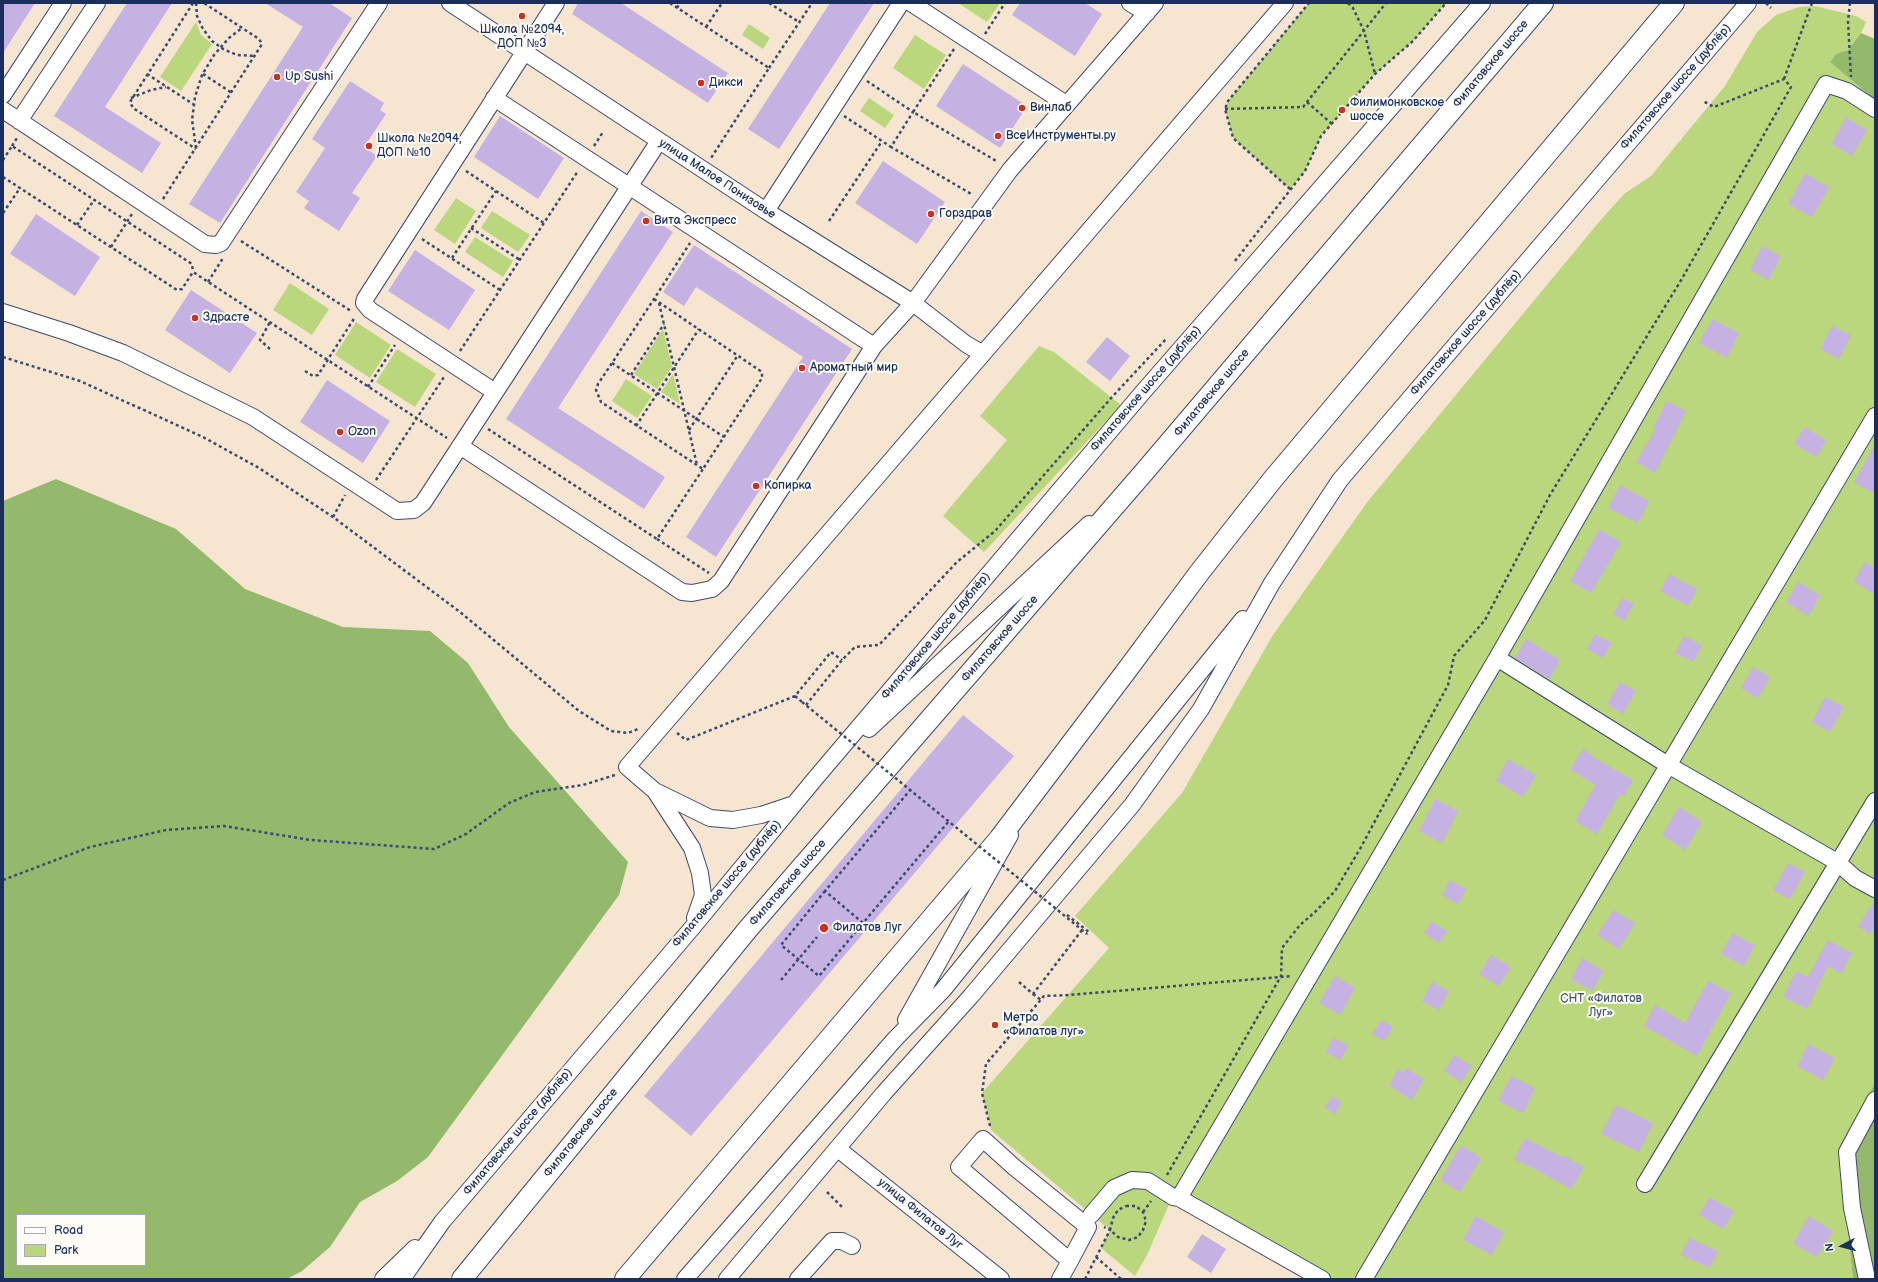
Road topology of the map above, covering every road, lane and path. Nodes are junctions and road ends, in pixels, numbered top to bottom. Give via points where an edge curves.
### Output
1 (63, 3) edge
2 (97, 3) edge
3 (194, 3) edge
4 (204, 3) edge
5 (450, 3) edge
6 (556, 3) edge
7 (670, 3) edge
8 (680, 3) edge
9 (722, 3) edge
10 (770, 3) edge
11 (812, 3) edge
12 (901, 3) edge
13 (911, 3) edge
14 (1005, 3) edge
15 (1130, 3) edge
16 (1285, 3) edge
17 (1309, 3) edge
18 (1348, 3) edge
19 (1386, 3) edge
20 (1446, 3) edge
21 (1482, 3) edge
22 (1674, 3) edge
23 (1748, 3) edge
24 (1766, 3) edge
25 (1812, 3) edge
26 (1850, 3) edge
27 (1542, 4) edge
28 (372, 5) edge
29 (677, 8) junction
30 (1151, 8) edge
31 (1771, 8) dead end
32 (1470, 10) edge
33 (799, 22) junction
34 (706, 27) junction
35 (242, 28) junction
36 (1364, 31) junction
37 (963, 37) junction
38 (977, 46) junction
39 (220, 47) junction
40 (524, 52) junction
41 (256, 56) junction
42 (769, 68) junction
43 (147, 74) junction
44 (203, 74) junction
45 (855, 74) junction
46 (1375, 74) junction
47 (1784, 79) junction
48 (167, 87) junction
49 (1847, 91) junction
50 (232, 93) junction
51 (3, 95) edge
52 (131, 98) junction
53 (494, 98) junction
54 (1703, 101) dead end
55 (1307, 102) junction
56 (194, 104) junction
57 (1066, 104) junction
58 (833, 109) junction
59 (1225, 109) junction
60 (1875, 109) edge
61 (3, 110) edge
62 (913, 112) junction
63 (19, 121) junction
64 (1332, 124) junction
65 (603, 132) dead end
66 (659, 141) junction
67 (882, 141) junction
68 (891, 147) junction
69 (196, 149) junction
70 (586, 158) junction
71 (3, 160) edge
72 (452, 163) junction
73 (1010, 169) junction
74 (703, 170) junction
75 (3, 177) edge
76 (629, 186) junction
77 (20, 188) junction
78 (1290, 189) junction
79 (169, 191) dead end
80 (496, 191) junction
81 (94, 200) junction
82 (141, 201) junction
83 (986, 203) junction
84 (766, 211) junction
85 (3, 213) edge
86 (829, 221) dead end
87 (127, 222) junction
88 (544, 223) junction
89 (77, 225) junction
90 (471, 228) junction
91 (408, 230) junction
92 (228, 233) junction
93 (690, 243) dead end
94 (110, 247) junction
95 (452, 258) junction
96 (520, 260) junction
97 (1234, 262) dead end
98 (193, 272) junction
99 (500, 290) junction
100 (654, 299) junction
101 (659, 303) junction
102 (913, 303) junction
103 (3, 312) edge
104 (270, 322) junction
105 (664, 324) junction
106 (699, 329) junction
107 (404, 332) junction
108 (1170, 335) dead end
109 (874, 346) junction
110 (270, 349) dead end
111 (983, 354) junction
112 (738, 355) junction
113 (3, 357) edge
114 (328, 360) junction
115 (612, 363) junction
116 (452, 364) junction
117 (674, 368) junction
118 (305, 371) dead end
119 (631, 376) junction
120 (368, 387) junction
121 (495, 392) junction
122 (658, 393) junction
123 (684, 410) junction
124 (1875, 416) edge
125 (417, 418) junction
126 (697, 419) junction
127 (476, 421) junction
128 (636, 426) junction
129 (689, 431) junction
130 (724, 437) junction
131 (460, 446) junction
132 (697, 465) junction
133 (703, 469) junction
134 (1146, 471) junction
135 (352, 482) junction
136 (368, 492) junction
137 (333, 517) junction
138 (657, 540) junction
139 (721, 581) junction
140 (1272, 583) junction
141 (1497, 658) junction
142 (842, 660) junction
143 (795, 696) junction
144 (806, 705) junction
145 (639, 729) dead end
146 (675, 731) dead end
147 (1668, 765) junction
148 (627, 767) junction
149 (814, 780) junction
150 (911, 789) junction
151 (655, 791) junction
152 (1034, 794) junction
153 (1875, 801) edge
154 (794, 804) junction
155 (949, 821) junction
156 (1837, 862) junction
157 (3, 880) edge
158 (1875, 889) edge
159 (825, 891) junction
160 (1067, 915) dead end
161 (864, 923) junction
162 (692, 928) junction
163 (1082, 930) junction
164 (817, 937) dead end
165 (798, 959) junction
166 (1281, 976) junction
167 (1295, 976) dead end
168 (781, 980) dead end
169 (1019, 982) dead end
170 (1033, 994) junction
171 (1041, 1000) junction
172 (896, 1039) junction
173 (982, 1093) dead end
174 (1875, 1100) edge
175 (838, 1149) junction
176 (1645, 1184) dead end
177 (1160, 1188) junction
178 (827, 1192) dead end
179 (1179, 1198) junction
180 (843, 1208) dead end
181 (1143, 1212) junction
182 (1091, 1216) dead end
183 (442, 1222) junction
184 (852, 1246) dead end
185 (1101, 1248) dead end
186 (1096, 1256) junction
187 (1070, 1261) junction
188 (383, 1279) edge
189 (402, 1279) edge
190 (462, 1279) edge
191 (625, 1279) edge
192 (685, 1279) edge
193 (727, 1279) edge
194 (798, 1279) edge
195 (1001, 1279) edge
196 (1060, 1279) edge
197 (1085, 1279) edge
198 (1121, 1279) edge
199 (1322, 1279) edge
200 (1364, 1279) edge
201 (1867, 1279) edge

1 - 51 street
2 - 63 street
3 - 39 path via 203,29
3 - 43 path
4 - 35 path
5 - 40 street, улица Малое Понизовье
6 - 40 street
7 - 29 path
8 - 29 path
9 - 34 path
10 - 33 path
11 - 33 path
12 - 45 street
13 - 37 street
14 - 38 path
15 - 30 street
16 - 111 street
17 - 59 path via 1228,101
18 - 36 path
19 - 36 path
20 - 46 path via 1412,41
21 - 32 street, Филатовское шоссе (дублёр)
22 - 152 main road via 1273,479 1199,573
23 - 140 street, Филатовское шоссе (дублёр) via 1340,480
24 - 31 path
25 - 47 path
26 - 49 path via 1848,21 1851,79
27 - 134 main road, Филатовское шоссе
28 - 92 street
29 - 34 path
30 - 57 street
32 - 149 street, Филатовское шоссе (дублёр)
33 - 42 path
34 - 42 path
35 - 39 path
35 - 41 path via 261,41 261,48
36 - 46 path
36 - 55 path
37 - 38 street
37 - 62 path
38 - 57 street
39 - 41 path via 236,55
39 - 44 path
40 - 53 street
40 - 66 street, улица Малое Понизовье
41 - 50 path
42 - 74 path
43 - 48 path
43 - 52 path
44 - 50 path
44 - 56 path
45 - 58 street
45 - 62 path
46 - 64 path
47 - 54 path via 1714,107
47 - 166 path via 1791,87 1684,275 1550,495 1485,620 1454,656 1448,685 1360,849 1335,891 1300,925 1282,948
48 - 52 path
48 - 56 path
49 - 60 street
49 - 141 street via 1826,84
50 - 69 path
52 - 69 path via 133,108
53 - 70 street
53 - 72 street
55 - 59 path via 1303,107
55 - 64 path
56 - 69 path via 192,120
57 - 73 street
58 - 67 path
58 - 84 street
59 - 78 path via 1233,138
61 - 63 street
62 - 68 path
62 - 73 path
63 - 82 street
64 - 78 path via 1321,136 1304,170
65 - 70 path
66 - 74 street, улица Малое Понизовье
66 - 76 street
67 - 68 path
67 - 86 path
68 - 83 path
69 - 79 path
70 - 76 street
70 - 88 path
71 - 81 path via 12,146
72 - 80 path
72 - 91 street
73 - 83 street
74 - 84 street, улица Малое Понизовье
75 - 77 path
76 - 109 street
76 - 121 street
77 - 85 path
77 - 89 path
78 - 97 path
80 - 88 path
80 - 90 path
81 - 87 path
81 - 89 path
82 - 87 path
82 - 92 street via 210,246 221,243
83 - 102 street
84 - 102 street, улица Малое Понизовье
87 - 94 path
87 - 98 path via 192,264
88 - 96 path
89 - 94 path
90 - 95 path
90 - 96 path
91 - 95 path
91 - 107 street via 364,303 370,310
92 - 114 path via 356,315
93 - 100 path
94 - 98 path via 179,291
95 - 99 path
96 - 99 path
98 - 104 path
99 - 116 path
100 - 101 path
100 - 115 path
101 - 105 path
101 - 106 path
102 - 109 street
102 - 111 street, улица Малое Понизовье
103 - 135 street via 69,332 123,353 253,417
104 - 110 path via 260,340
104 - 114 path
105 - 117 path
105 - 119 path
106 - 112 path
106 - 117 path
107 - 116 street
107 - 120 path
108 - 142 path via 995,531 957,562 879,645 855,647
109 - 139 street
111 - 148 street
112 - 126 path
112 - 130 path via 760,369 763,375
113 - 137 path via 80,381 203,437 259,468
114 - 118 path via 318,375 313,376
114 - 120 path
115 - 119 path
115 - 128 path via 598,384 597,396 601,402
116 - 121 street
116 - 125 path
117 - 122 path
117 - 123 path
119 - 122 path
120 - 125 path
121 - 127 street
122 - 123 path
122 - 128 path
123 - 126 path
123 - 129 path
124 - 147 street
125 - 131 path
125 - 136 path
126 - 129 path
126 - 130 path
127 - 131 street
127 - 138 path
128 - 132 path
129 - 132 path
130 - 133 path
131 - 136 street via 423,503 414,510 397,511
131 - 139 street via 682,592 703,592 712,589
132 - 133 path
133 - 138 path
134 - 149 street
134 - 190 main road, Филатовское шоссе via 748,929
135 - 136 street
135 - 137 path
137 - 145 path via 460,612 579,711 611,731 628,733
138 - 139 path
140 - 172 street via 943,990
140 - 175 street, Филатовское шоссе (дублёр) via 1201,709 1132,805 972,996 884,1093
141 - 147 street
141 - 179 street
142 - 143 path via 831,652
142 - 144 path
143 - 144 path, bridge
143 - 146 path via 686,740
144 - 150 path, bridge
147 - 156 street
147 - 200 street
148 - 151 street
148 - 157 path via 614,775 584,785 535,792 509,803 466,834 434,849 310,840 224,826 166,830 90,847
149 - 154 street, Филатовское шоссе (дублёр)
150 - 155 path, bridge
150 - 159 path, bridge
151 - 154 street via 710,818 733,820 761,815
151 - 162 street via 692,848 700,873 703,895
152 - 172 street
152 - 191 main road via 999,839
153 - 156 street
154 - 162 street, Филатовское шоссе (дублёр)
155 - 161 path, bridge
155 - 163 path, bridge
156 - 158 street via 1855,878
156 - 176 street
159 - 161 path, bridge
159 - 165 path, bridge via 781,945
160 - 163 path, bridge via 1089,932 1087,934
161 - 165 path, bridge via 819,976
162 - 183 street, Филатовское шоссе (дублёр)
163 - 170 path
164 - 165 path
165 - 168 path
166 - 167 path
166 - 171 path via 1044,996
166 - 177 path
169 - 170 path
170 - 171 path
171 - 173 path via 986,1064
172 - 192 street
174 - 201 street via 1847,1152 1852,1208
175 - 193 street, Филатовское шоссе (дублёр)
175 - 195 street, улица Филатов Луг
177 - 179 street via 1173,1198
177 - 181 path
177 - 182 street via 1148,1181 1132,1180 1114,1188
178 - 180 path
179 - 199 street
181 - 181 path via 1136,1206 1126,1206 1118,1210 1110,1230 1118,1237 1129,1240 1138,1237 1146,1221
183 - 188 street
183 - 189 street, Филатовское шоссе (дублёр)
184 - 194 street via 842,1241 832,1241
185 - 186 path
186 - 197 path
186 - 198 path
187 - 187 street via 1088,1227 983,1139 959,1167
187 - 196 street

